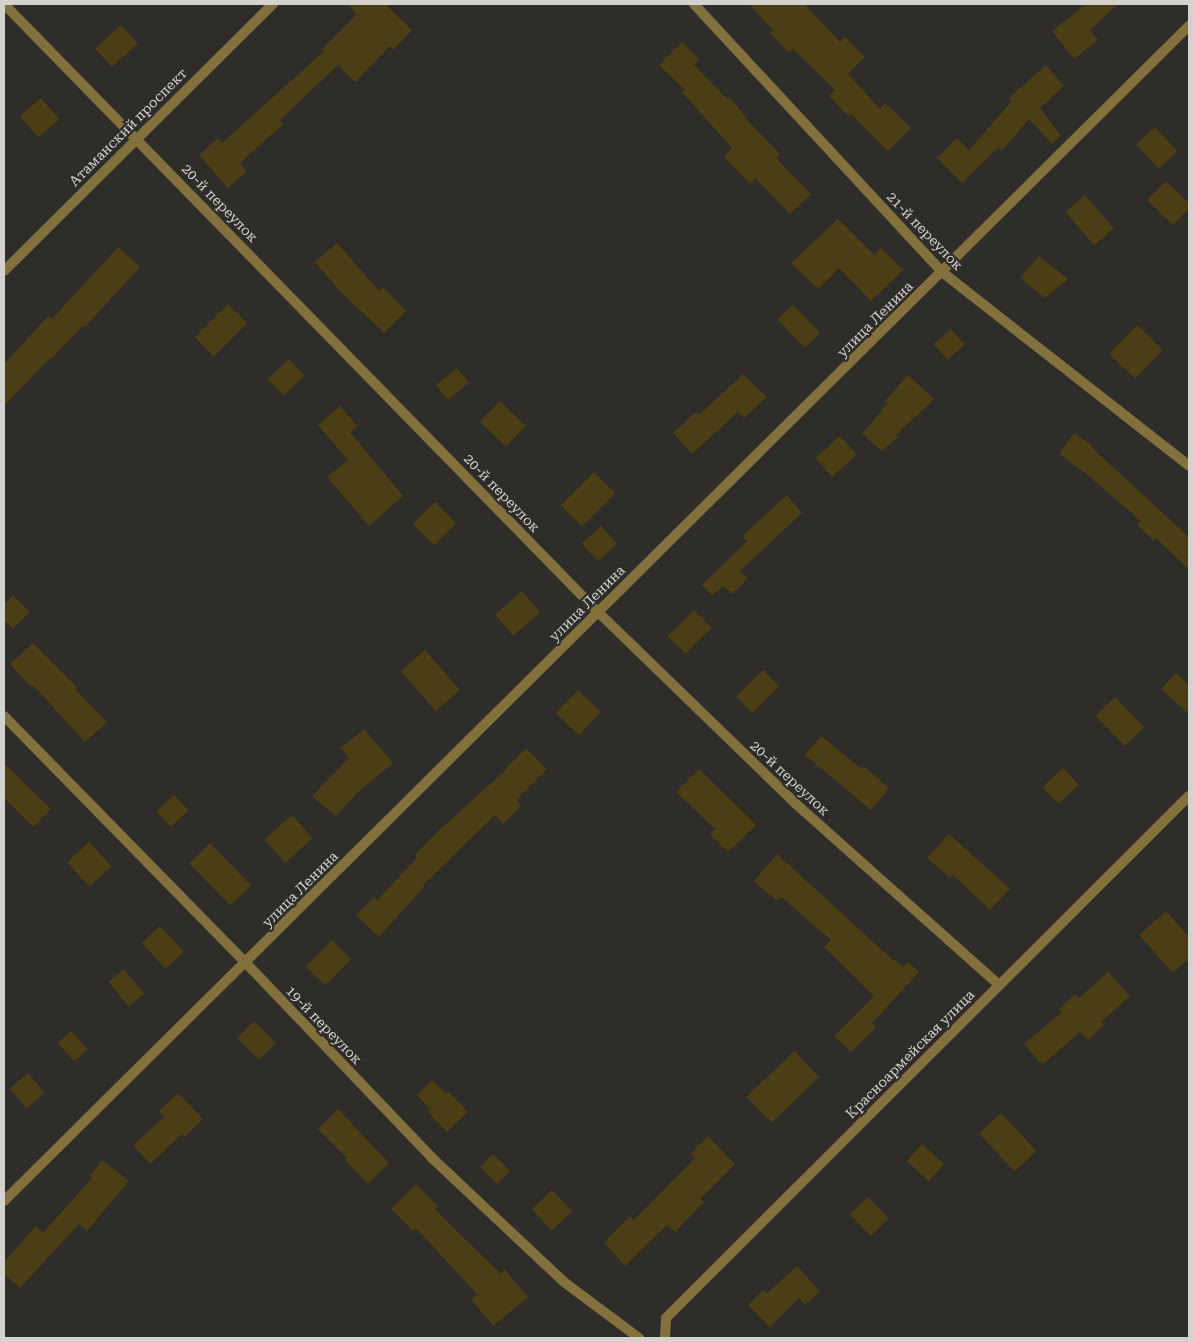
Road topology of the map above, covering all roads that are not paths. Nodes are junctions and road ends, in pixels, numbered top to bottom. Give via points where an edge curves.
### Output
1 (4, 4) edge
2 (273, 4) edge
3 (694, 4) edge
4 (1189, 26) edge
5 (137, 138) junction
6 (4, 270) edge
7 (942, 272) junction
8 (1189, 466) edge
9 (598, 612) junction
10 (4, 716) edge
11 (1189, 796) edge
12 (245, 962) junction
13 (998, 984) junction
14 (4, 1200) edge
15 (639, 1338) edge
16 (665, 1338) edge

1 - 5 street, 20-й переулок
2 - 5 street, Атаманский проспект
3 - 7 street, 21-й переулок
4 - 7 street, улица Ленина
5 - 6 street, Атаманский проспект
5 - 9 street, 20-й переулок
7 - 8 street, 21-й переулок
7 - 9 street, улица Ленина
9 - 12 street, улица Ленина
9 - 13 street, 20-й переулок via 796,804
10 - 12 street, 19-й переулок
11 - 13 street, Красноармейская улица
12 - 14 street, улица Ленина
12 - 15 street, 19-й переулок via 432,1158 564,1282
13 - 16 street, Красноармейская улица via 666,1318

